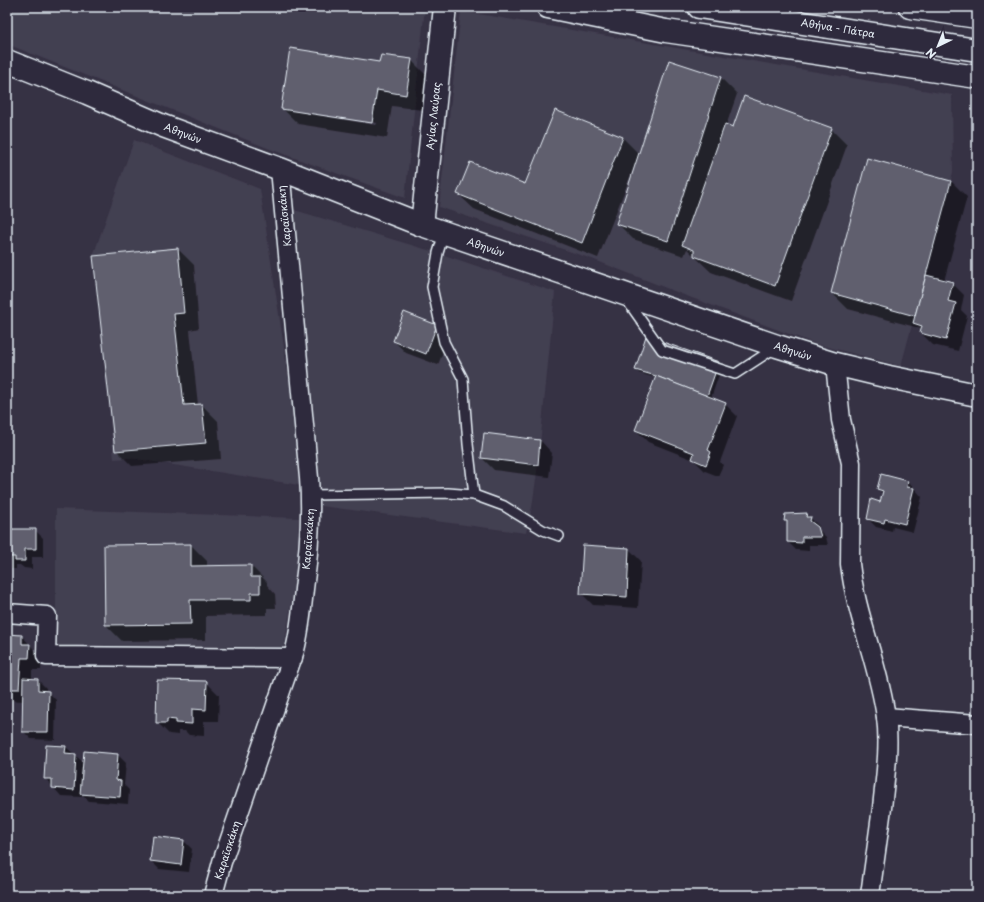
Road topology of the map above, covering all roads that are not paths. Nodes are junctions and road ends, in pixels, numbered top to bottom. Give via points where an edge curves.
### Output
1 (445, 7) edge
2 (548, 7) edge
3 (699, 7) edge
4 (910, 7) edge
5 (977, 17) edge
6 (977, 50) edge
7 (7, 61) edge
8 (977, 77) edge
9 (280, 169) junction
10 (422, 225) junction
11 (444, 233) junction
12 (623, 294) junction
13 (777, 346) junction
14 (835, 364) junction
15 (977, 395) edge
16 (310, 495) junction
17 (474, 495) junction
18 (559, 536) dead end
19 (7, 613) edge
20 (293, 658) junction
21 (886, 717) junction
22 (977, 724) edge
23 (213, 895) edge
24 (870, 895) edge

1 - 10 main road, Αγίας Λαύρας
2 - 8 main road via 666,31
3 - 6 main road, Αθήνα - Πάτρα
4 - 5 main road
7 - 9 main road, Αθηνών via 164,126
9 - 10 main road, Αθηνών
9 - 16 street, Καραϊσκάκη
10 - 11 main road, Αθηνών
11 - 12 main road, Αθηνών
11 - 17 lane via 432,287 444,342 463,379
12 - 13 main road, Αθηνών
12 - 13 lane via 662,350 735,374
13 - 14 main road, Αθηνών
14 - 15 main road, Αθηνών via 889,378
14 - 21 street via 841,420 852,463 851,578 880,684
16 - 17 lane
16 - 20 street, Καραϊσκάκη via 308,560 299,635
17 - 18 lane via 504,506 543,530
19 - 20 street via 47,616 46,656
20 - 23 street, Καραϊσκάκη via 222,862
21 - 22 street
21 - 24 street via 888,748

